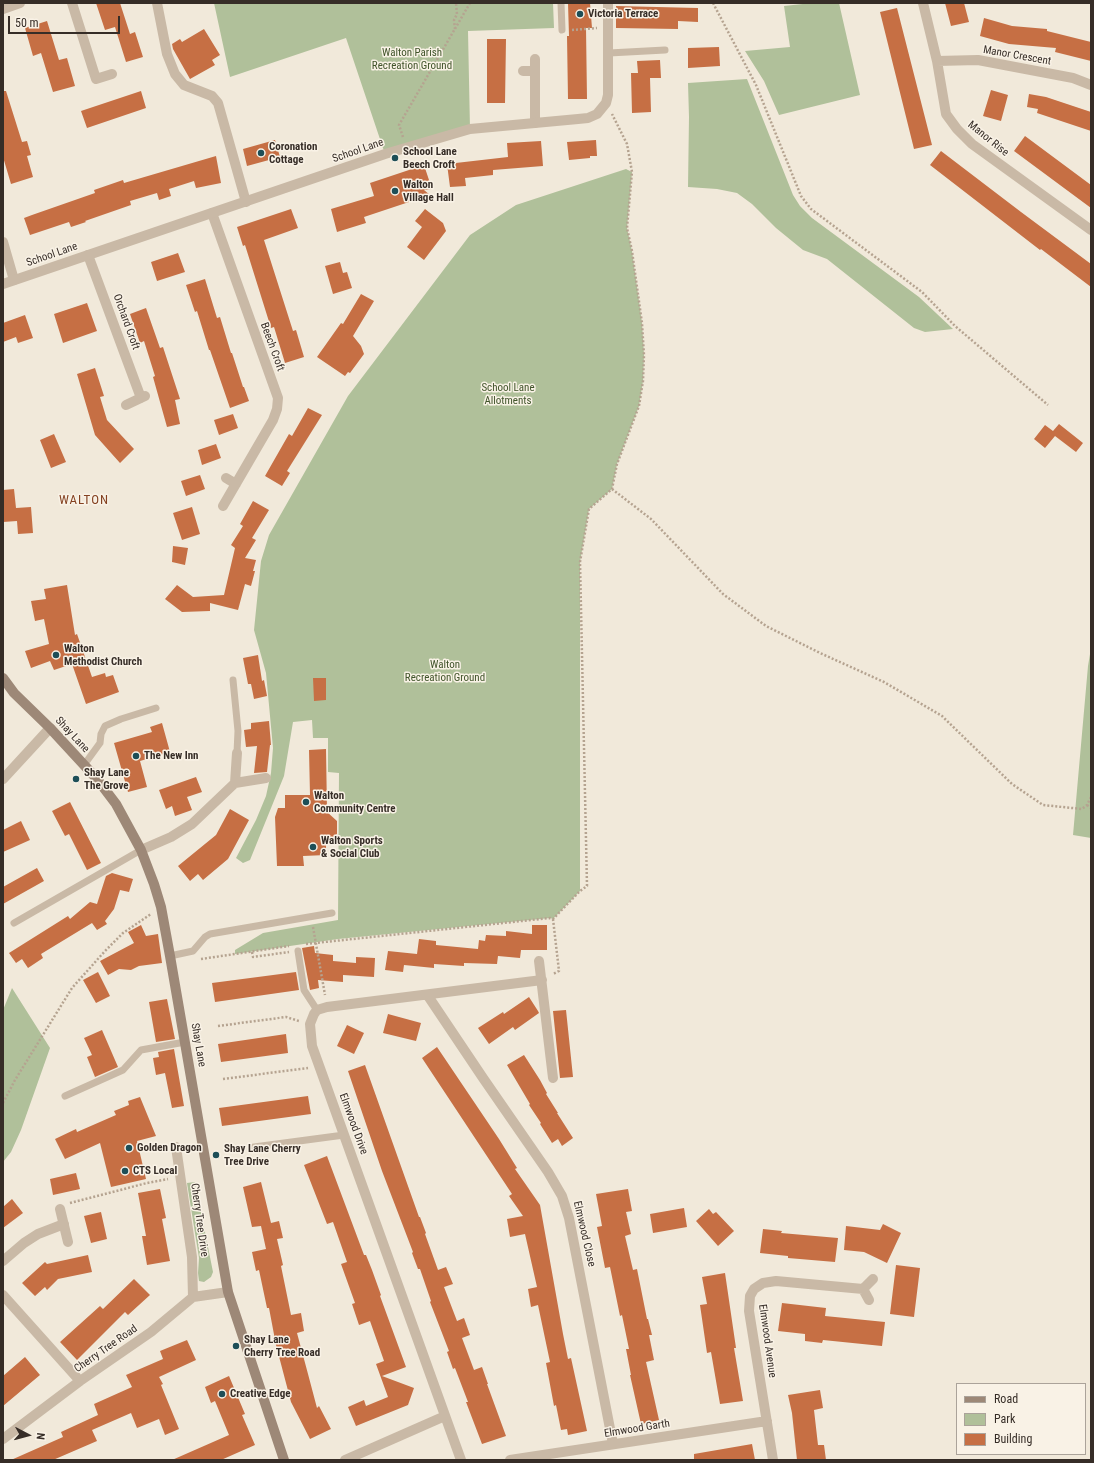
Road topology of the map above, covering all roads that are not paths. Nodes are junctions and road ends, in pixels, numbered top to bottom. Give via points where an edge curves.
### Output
1 (20, 3) edge
2 (72, 3) edge
3 (157, 3) edge
4 (561, 3) edge
5 (608, 3) edge
6 (923, 3) edge
7 (3, 9) edge
8 (562, 30) road end
9 (665, 50) dead end
10 (609, 53) junction
11 (535, 59) dead end
12 (937, 61) junction
13 (523, 71) dead end
14 (535, 71) junction
15 (112, 74) dead end
16 (1091, 85) edge
17 (535, 122) junction
18 (246, 202) junction
19 (212, 214) junction
20 (1091, 230) edge
21 (3, 242) edge
22 (88, 255) junction
23 (14, 280) junction
24 (3, 284) edge
25 (126, 405) dead end
26 (226, 478) dead end
27 (236, 484) junction
28 (223, 506) dead end
29 (3, 678) edge
30 (233, 680) dead end
31 (156, 708) dead end
32 (50, 728) junction
33 (237, 753) joint
34 (84, 764) junction
35 (266, 778) dead end
36 (3, 779) edge
37 (235, 783) junction
38 (141, 850) junction
39 (332, 913) dead end
40 (14, 923) dead end
41 (296, 948) road end
42 (170, 956) junction
43 (539, 961) dead end
44 (542, 980) junction
45 (428, 996) junction
46 (322, 1009) junction
47 (185, 1042) junction
48 (553, 1078) dead end
49 (65, 1096) dead end
50 (344, 1135) junction
51 (176, 1147) dead end
52 (254, 1147) dead end
53 (60, 1209) road end
54 (64, 1224) junction
55 (68, 1242) dead end
56 (3, 1261) edge
57 (873, 1279) dead end
58 (863, 1289) junction
59 (228, 1292) junction
60 (3, 1295) edge
61 (193, 1297) junction
62 (869, 1300) dead end
63 (80, 1381) junction
64 (445, 1416) junction
65 (767, 1421) junction
66 (3, 1439) edge
67 (614, 1444) junction
68 (282, 1459) edge
69 (345, 1460) edge
70 (461, 1460) edge
71 (510, 1460) edge
72 (773, 1460) edge

1 - 7 street
2 - 15 street via 96,79
3 - 18 street via 167,54 175,74 184,85 212,96 218,103
4 - 8 lane
5 - 10 street
6 - 12 street, Manor Rise
9 - 10 lane
10 - 17 street, School Lane via 609,87 606,103 597,114 588,118
11 - 14 street
12 - 16 street, Manor Crescent via 978,60 1073,78
12 - 20 street, Manor Rise via 946,114 956,129 972,144
13 - 14 street
14 - 17 street
17 - 18 street, School Lane via 470,129 406,147
18 - 19 street, School Lane
19 - 22 street, School Lane
19 - 27 street, Beech Croft via 278,398 273,420
21 - 23 street
22 - 23 street, School Lane
22 - 25 street, Orchard Croft via 143,397
23 - 24 street, School Lane
26 - 27 street
27 - 28 street, Beech Croft
29 - 32 main road, Shay Lane via 14,693
30 - 33 lane via 238,731
31 - 34 lane via 105,726 100,742
32 - 34 main road, Shay Lane
32 - 36 street
33 - 37 street
34 - 38 main road, Shay Lane via 116,804
35 - 37 street
37 - 38 street via 192,824 171,837
38 - 40 lane
38 - 42 main road, Shay Lane via 161,907
39 - 42 lane via 210,934 193,952
41 - 46 lane via 304,990
42 - 47 main road, Shay Lane
43 - 44 street
44 - 45 street
44 - 48 street
45 - 46 street
45 - 67 street, Elmwood Close via 562,1196 569,1218
46 - 50 street, Elmwood Drive via 314,1014 310,1024 312,1046
47 - 49 lane via 141,1050 123,1070
47 - 59 main road, Shay Lane
50 - 52 lane
50 - 64 street, Elmwood Drive
51 - 61 street, Cherry Tree Drive via 192,1257
53 - 54 street
54 - 55 street
54 - 56 street via 38,1234
57 - 58 street
58 - 62 street
58 - 65 street, Elmwood Avenue via 776,1281 763,1283 754,1289 750,1296 749,1311
59 - 61 street
59 - 68 main road, Shay Lane
60 - 63 street
61 - 63 street, Cherry Tree Road via 151,1332
63 - 66 street, Cherry Tree Road
64 - 69 street
64 - 70 street, Elmwood Drive
65 - 67 street, Elmwood Garth
65 - 72 street, Elmwood Avenue
67 - 71 street, Elmwood Garth

